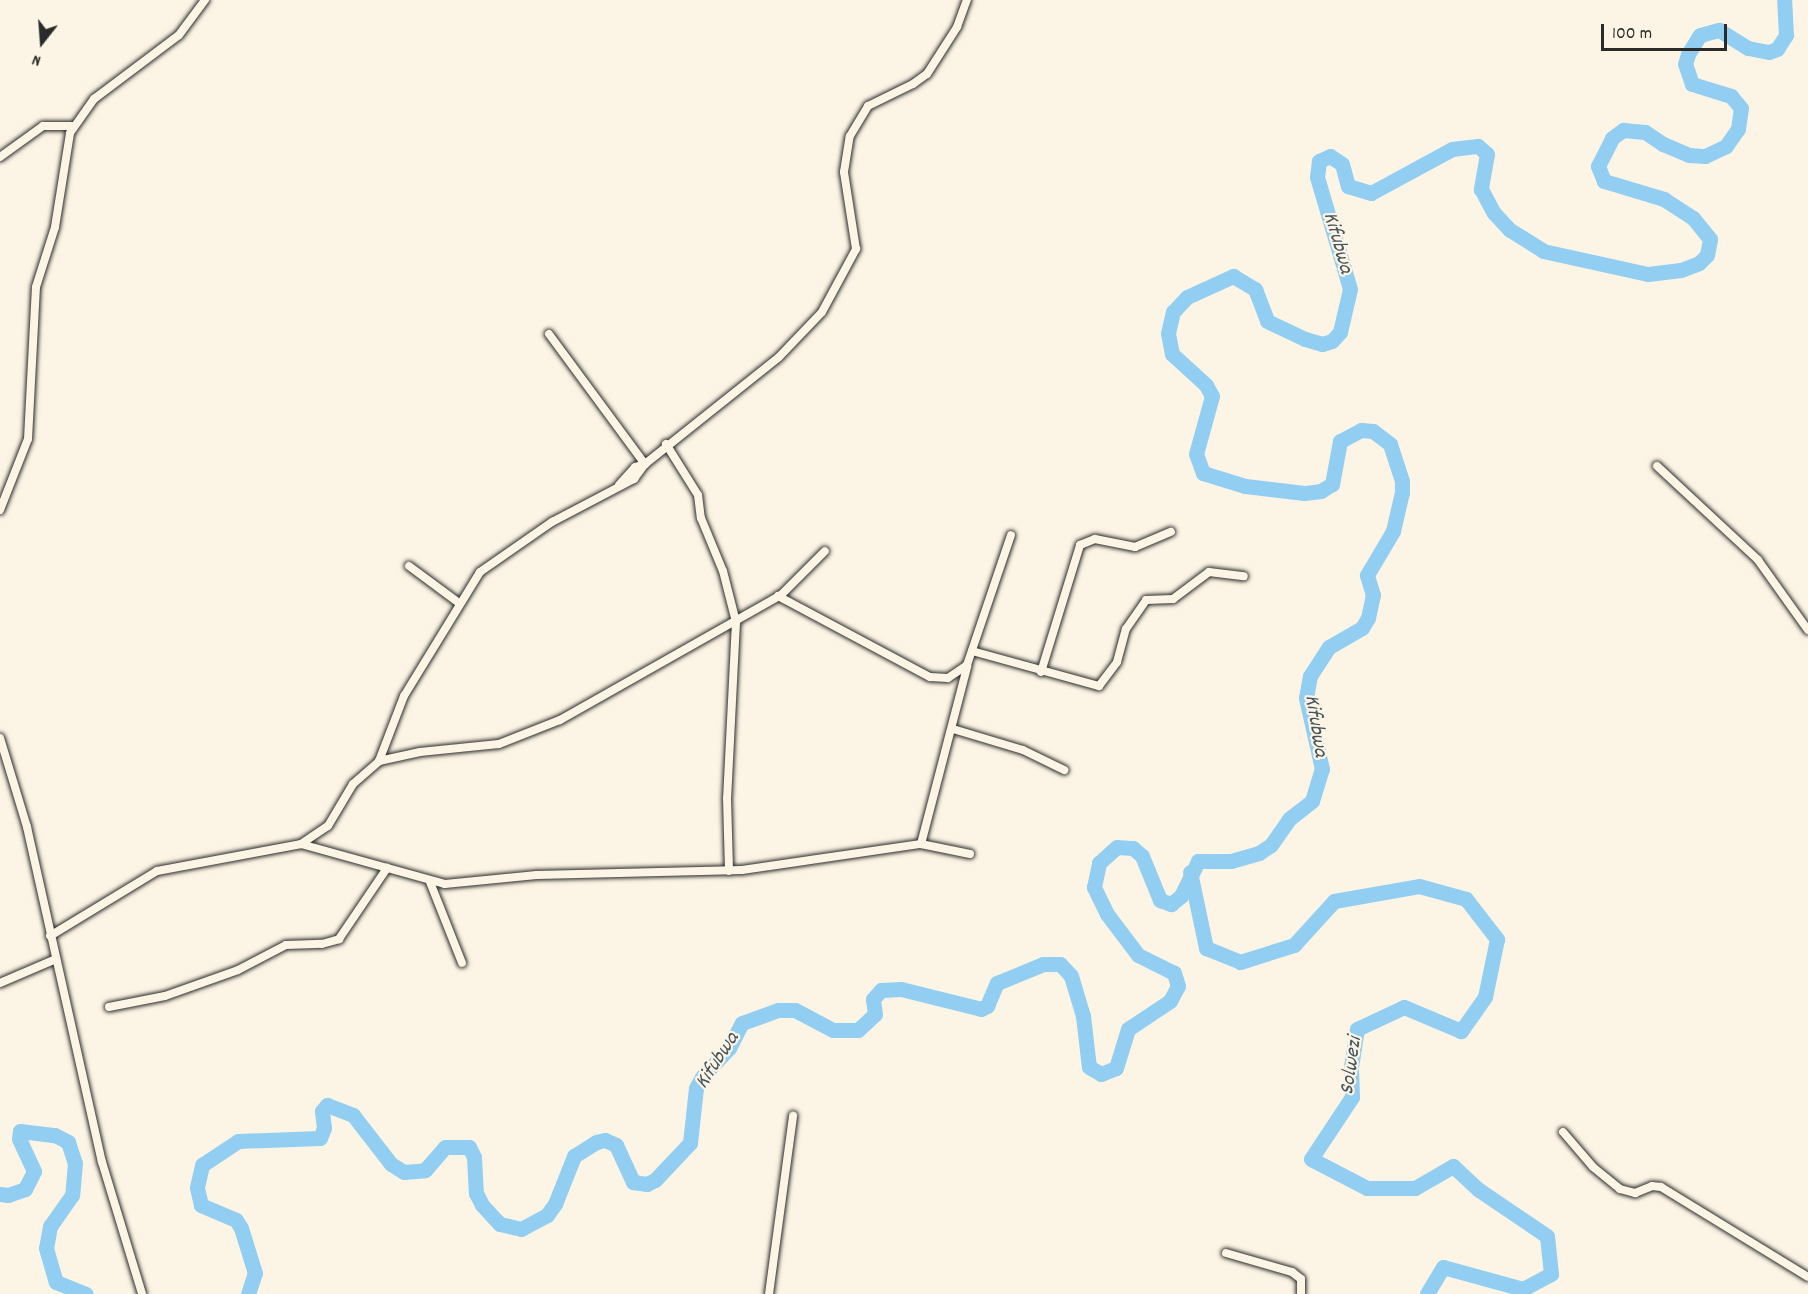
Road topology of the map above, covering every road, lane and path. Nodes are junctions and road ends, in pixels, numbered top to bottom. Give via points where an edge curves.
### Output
1 (205, 0) edge
2 (968, 0) edge
3 (74, 126) junction
4 (0, 157) edge
5 (549, 334) dead end
6 (666, 444) junction
7 (645, 464) junction
8 (1657, 466) dead end
9 (0, 510) edge
10 (1171, 532) dead end
11 (1011, 535) dead end
12 (825, 551) dead end
13 (410, 566) dead end
14 (1244, 576) dead end
15 (778, 596) junction
16 (459, 603) junction
17 (736, 622) junction
18 (1808, 630) edge
19 (972, 651) junction
20 (967, 665) junction
21 (1041, 672) junction
22 (952, 729) junction
23 (0, 738) edge
24 (379, 761) junction
25 (1064, 770) dead end
26 (301, 844) junction
27 (921, 844) junction
28 (970, 854) dead end
29 (387, 868) junction
30 (729, 871) junction
31 (430, 882) junction
32 (50, 936) junction
33 (56, 959) junction
34 (462, 963) dead end
35 (0, 983) edge
36 (109, 1007) dead end
37 (793, 1116) dead end
38 (1563, 1132) dead end
39 (1226, 1252) dead end
40 (1808, 1277) edge
41 (142, 1294) edge
42 (769, 1294) edge
43 (1300, 1294) edge

1 - 3 street via 178,35 94,99
2 - 6 street via 957,27 927,74 868,105 850,136 844,172 856,249 822,312 779,357
3 - 4 street via 44,126
3 - 9 street via 63,164 53,236 36,287 28,439
5 - 7 street
6 - 7 street
6 - 17 street via 698,495
7 - 16 street via 635,467 619,485 488,564
8 - 18 street via 1758,560
10 - 21 street via 1135,547 1095,539 1080,545
11 - 19 street
12 - 15 street
13 - 16 street
14 - 21 street via 1209,572 1173,599 1146,600 1130,620 1117,662 1106,680 1095,686
15 - 17 street
15 - 20 street via 934,679 960,674
16 - 24 street via 432,655 404,696
17 - 24 street via 526,736 499,744 420,752
17 - 30 street via 727,798
19 - 20 street
19 - 21 street
20 - 22 street
22 - 25 street via 1023,750
22 - 27 street
23 - 32 street via 27,827
24 - 26 street via 353,784 328,826
26 - 29 street
26 - 32 street via 157,871
27 - 28 street
27 - 30 street
29 - 31 street
29 - 36 street via 339,939 322,944 286,945 238,970 165,996
30 - 31 street via 581,873 456,884
31 - 34 street
32 - 33 street
33 - 35 street
33 - 41 street via 102,1162
37 - 42 street
38 - 40 street via 1593,1167 1620,1189 1635,1193 1661,1187
39 - 43 street via 1292,1272 1301,1279

